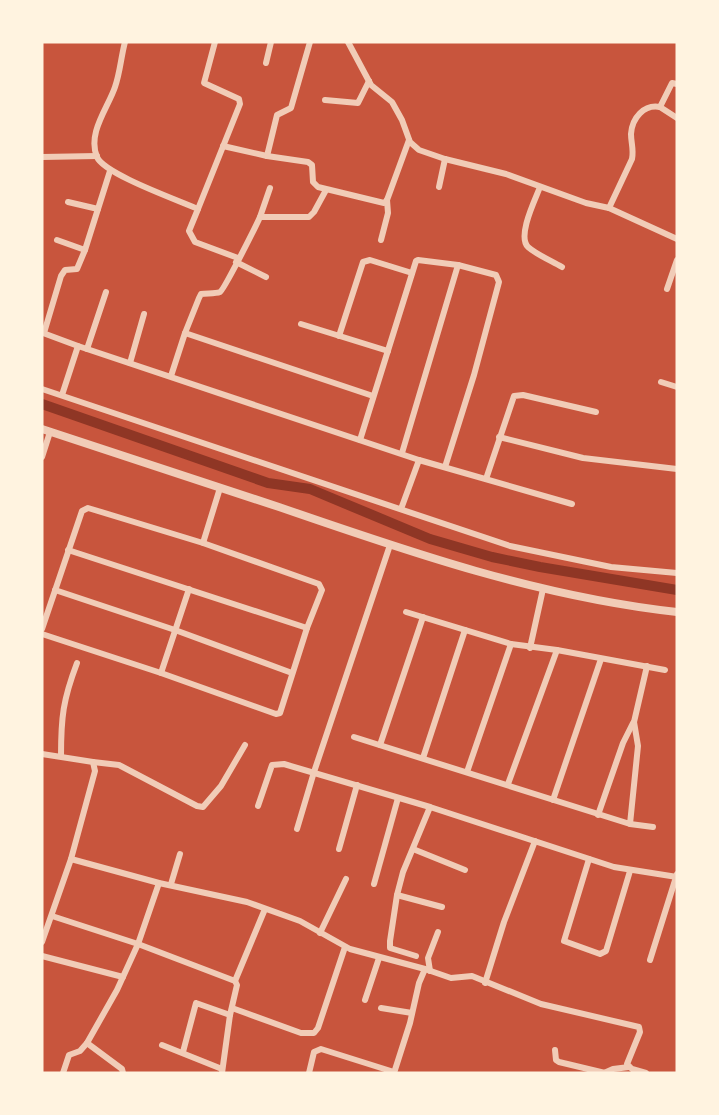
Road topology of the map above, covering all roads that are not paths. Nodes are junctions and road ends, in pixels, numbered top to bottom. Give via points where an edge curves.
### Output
1 (125, 42) edge
2 (215, 42) edge
3 (271, 42) edge
4 (310, 42) edge
5 (348, 42) edge
6 (266, 63) dead end
7 (369, 81) junction
8 (677, 84) edge
9 (325, 100) dead end
10 (660, 106) junction
11 (677, 117) edge
12 (409, 140) junction
13 (223, 146) junction
14 (96, 156) junction
15 (267, 156) junction
16 (42, 157) edge
17 (445, 159) junction
18 (110, 171) junction
19 (439, 187) dead end
20 (540, 187) junction
21 (270, 188) dead end
22 (326, 190) junction
23 (387, 200) junction
24 (68, 202) dead end
25 (609, 208) junction
26 (98, 209) junction
27 (198, 209) junction
28 (260, 217) junction
29 (677, 238) edge
30 (57, 240) dead end
31 (381, 240) dead end
32 (86, 250) junction
33 (237, 260) junction
34 (677, 261) edge
35 (458, 265) junction
36 (562, 267) dead end
37 (412, 273) junction
38 (266, 277) dead end
39 (667, 289) dead end
40 (106, 292) dead end
41 (144, 314) dead end
42 (301, 324) dead end
43 (43, 333) edge
44 (184, 333) junction
45 (339, 336) junction
46 (78, 346) junction
47 (87, 349) junction
48 (387, 351) junction
49 (130, 363) junction
50 (171, 376) junction
51 (661, 382) dead end
52 (677, 387) edge
53 (42, 389) edge
54 (62, 395) junction
55 (373, 396) junction
56 (596, 412) dead end
57 (46, 430) edge
58 (499, 437) junction
59 (360, 440) junction
60 (402, 453) junction
61 (42, 457) edge
62 (419, 460) junction
63 (445, 467) junction
64 (677, 469) edge
65 (486, 479) junction
66 (220, 488) junction
67 (572, 504) dead end
68 (401, 509) junction
69 (202, 543) junction
70 (390, 545) junction
71 (68, 550) junction
72 (677, 573) edge
73 (189, 589) junction
74 (543, 589) junction
75 (55, 590) junction
76 (406, 612) dead end
77 (677, 612) edge
78 (423, 617) junction
79 (307, 628) junction
80 (42, 629) edge
81 (175, 630) junction
82 (465, 630) junction
83 (42, 634) edge
84 (511, 644) junction
85 (530, 648) junction
86 (557, 650) junction
87 (601, 659) junction
88 (76, 663) dead end
89 (647, 666) junction
90 (665, 670) dead end
91 (161, 673) junction
92 (292, 673) junction
93 (634, 722) junction
94 (354, 737) dead end
95 (245, 745) dead end
96 (380, 745) junction
97 (42, 754) edge
98 (62, 756) junction
99 (423, 758) junction
100 (93, 762) junction
101 (314, 772) junction
102 (466, 772) junction
103 (508, 784) junction
104 (357, 785) junction
105 (398, 798) junction
106 (553, 800) junction
107 (258, 806) dead end
108 (430, 807) junction
109 (598, 815) junction
110 (630, 824) junction
111 (653, 827) dead end
112 (297, 829) dead end
113 (535, 841) junction
114 (339, 849) dead end
115 (412, 849) junction
116 (180, 854) dead end
117 (71, 859) junction
118 (589, 859) junction
119 (465, 870) dead end
120 (630, 871) junction
121 (677, 876) edge
122 (346, 879) dead end
123 (159, 883) junction
124 (171, 884) junction
125 (374, 884) dead end
126 (397, 895) junction
127 (442, 907) dead end
128 (265, 909) junction
129 (52, 916) junction
130 (438, 932) dead end
131 (320, 933) junction
132 (43, 938) edge
133 (138, 944) junction
134 (345, 947) junction
135 (42, 956) edge
136 (416, 956) dead end
137 (379, 958) junction
138 (650, 960) dead end
139 (427, 970) junction
140 (123, 977) junction
141 (235, 981) junction
142 (485, 983) junction
143 (365, 1000) dead end
144 (381, 1008) dead end
145 (231, 1011) junction
146 (412, 1013) junction
147 (87, 1043) junction
148 (162, 1045) dead end
149 (555, 1050) dead end
150 (183, 1053) junction
151 (628, 1067) junction
152 (222, 1071) edge
153 (63, 1073) edge
154 (123, 1073) edge
155 (309, 1073) edge
156 (394, 1073) edge
157 (605, 1073) edge
158 (646, 1073) edge

1 - 14 street via 115,87 98,126
2 - 13 street via 204,83 240,102
3 - 6 street
4 - 15 street via 292,106 277,115
5 - 7 street
7 - 9 street via 358,103
7 - 12 street via 392,102
8 - 10 street via 672,83
10 - 11 street
10 - 25 street via 647,107 636,117 631,132 632,159
12 - 17 street via 419,150
12 - 23 street
13 - 15 street
13 - 27 street
14 - 16 street
14 - 18 street
15 - 22 street via 310,163 315,185
17 - 19 street
17 - 20 street
18 - 26 street
18 - 27 street
20 - 25 street
20 - 36 street via 524,241
21 - 28 street
22 - 23 street via 384,203
22 - 28 street via 309,217
23 - 31 street
24 - 26 street
25 - 29 street
26 - 32 street
27 - 33 street via 189,231 195,242
28 - 33 street
30 - 32 street
32 - 43 street via 77,269 65,270 61,276
33 - 38 street
33 - 44 street via 223,290 201,294
34 - 39 street
35 - 37 street via 418,260
35 - 60 street
35 - 63 street via 500,279
37 - 45 street via 370,260 363,262
37 - 48 street
40 - 47 street
41 - 49 street
42 - 45 street
43 - 46 street
44 - 50 street
44 - 55 street
45 - 48 street
46 - 47 street
46 - 54 street
47 - 49 street
48 - 55 street
49 - 50 street
50 - 59 street
51 - 52 street
53 - 54 street
54 - 68 street
55 - 59 street
56 - 58 street via 516,395
57 - 61 street
57 - 66 street
58 - 64 street via 583,458
58 - 65 street
59 - 60 street
60 - 62 street
62 - 63 street
62 - 68 street
63 - 65 street
65 - 67 street
66 - 69 street
66 - 70 street
68 - 72 street via 510,546 611,567
69 - 71 street via 88,508 82,510
69 - 79 street via 319,584 322,590
70 - 74 street
70 - 101 street
71 - 73 street
71 - 75 street
73 - 79 street
73 - 81 street
74 - 77 street
74 - 85 street
75 - 80 street
75 - 81 street
76 - 78 street
78 - 82 street
78 - 96 street
79 - 92 street
81 - 91 street
81 - 92 street
82 - 84 street
82 - 99 street
83 - 91 street
84 - 85 street
84 - 102 street
85 - 86 street
86 - 87 street
86 - 103 street
87 - 89 street
87 - 106 street
88 - 98 street via 61,714
89 - 90 street
89 - 93 street
91 - 92 street via 276,714
93 - 109 street
93 - 110 street via 638,746
94 - 96 street
95 - 100 street via 221,786 203,807 119,765
96 - 99 street
97 - 98 street
98 - 100 street
99 - 102 street
100 - 117 street via 95,771
101 - 104 street
101 - 107 street via 272,765
101 - 112 street
102 - 103 street
103 - 106 street
104 - 105 street
104 - 114 street
105 - 108 street
105 - 125 street
106 - 109 street
108 - 113 street
108 - 115 street
109 - 110 street
110 - 111 street
113 - 118 street
113 - 142 street
115 - 119 street
115 - 126 street
116 - 124 street
117 - 123 street
117 - 129 street
118 - 120 street
118 - 120 street via 564,941 600,954 606,951
120 - 121 street
121 - 138 street
122 - 131 street
123 - 124 street
123 - 133 street
124 - 128 street
126 - 127 street
126 - 136 street via 390,948
128 - 131 street
128 - 141 street
129 - 132 street
129 - 133 street
130 - 139 street
131 - 134 street
133 - 140 street
133 - 141 street
134 - 137 street
134 - 145 street via 314,1033 302,1033
135 - 140 street
137 - 139 street
137 - 143 street
139 - 142 street via 451,978 472,976
139 - 146 street via 419,983
140 - 147 street
141 - 145 street
142 - 151 street via 541,1004 639,1027
144 - 146 street
145 - 150 street via 196,1003
145 - 152 street
146 - 156 street
147 - 153 street via 69,1056
147 - 154 street
148 - 150 street
149 - 157 street via 559,1062
150 - 152 street
151 - 157 street
151 - 158 street
155 - 156 street via 314,1052 321,1049

